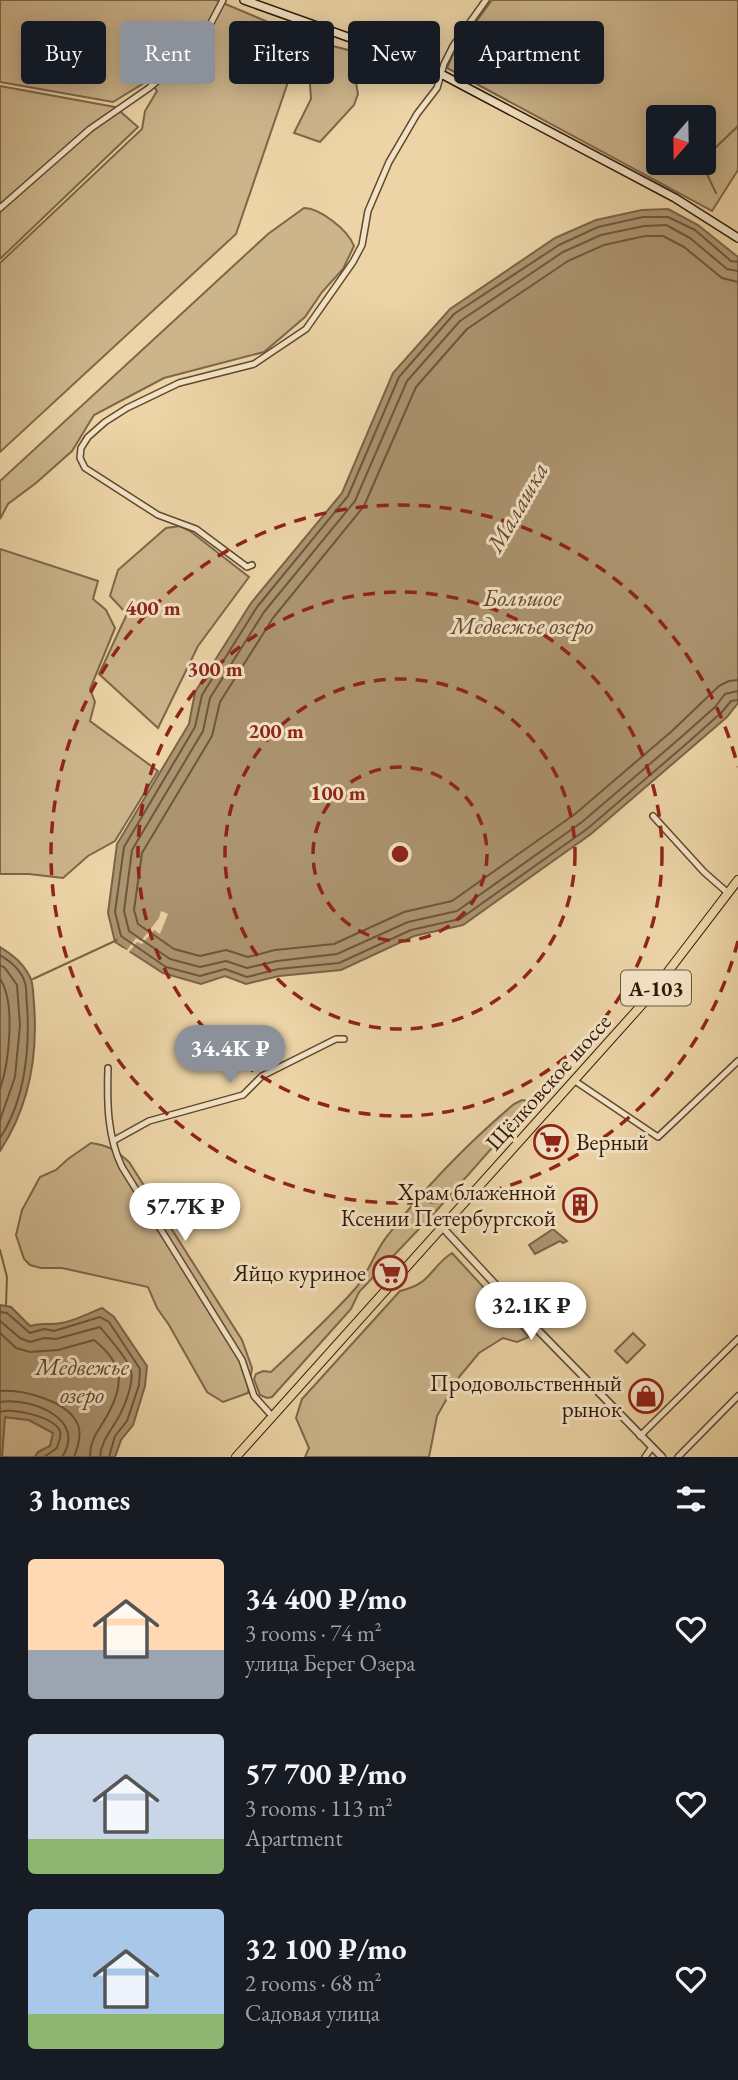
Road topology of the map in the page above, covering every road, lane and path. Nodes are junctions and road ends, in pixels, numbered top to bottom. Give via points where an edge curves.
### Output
1 (223, 0) edge
2 (244, 0) edge
3 (486, 0) edge
4 (443, 75) junction
5 (0, 208) edge
6 (738, 238) edge
7 (252, 565) dead end
8 (653, 816) dead end
9 (738, 880) edge
10 (728, 893) junction
11 (344, 1039) dead end
12 (738, 1061) edge
13 (108, 1068) dead end
14 (575, 1081) junction
15 (113, 1141) junction
16 (443, 1228) junction
17 (738, 1339) edge
18 (731, 1347) junction
19 (738, 1354) edge
20 (738, 1396) edge
21 (272, 1416) junction
22 (640, 1436) junction
23 (652, 1447) junction
24 (236, 1457) edge
25 (645, 1457) edge
26 (662, 1457) edge
27 (678, 1457) edge

1 - 5 street via 202,40 178,63 90,129
2 - 4 main road
3 - 4 street via 453,46
4 - 6 main road via 675,198
4 - 7 street via 377,185 354,262 306,328 254,364 179,383 135,403 105,422 81,448 86,468 158,515 196,529 247,567
8 - 10 street
9 - 10 main road, Щёлковское шоссе / А-103
10 - 14 main road, Щёлковское шоссе / А-103 via 647,999
11 - 15 street via 280,1065 243,1095 149,1121
12 - 14 street via 658,1137
13 - 15 street via 106,1101
14 - 16 main road, Щёлковское шоссе / А-103
15 - 21 street via 122,1167 242,1360 254,1396
16 - 21 main road, Щёлковское шоссе / А-103
16 - 22 street
17 - 18 street
18 - 19 street
18 - 22 street
20 - 27 street
21 - 24 main road, Щёлковское шоссе / А-103
22 - 23 street
23 - 25 street
23 - 26 street

